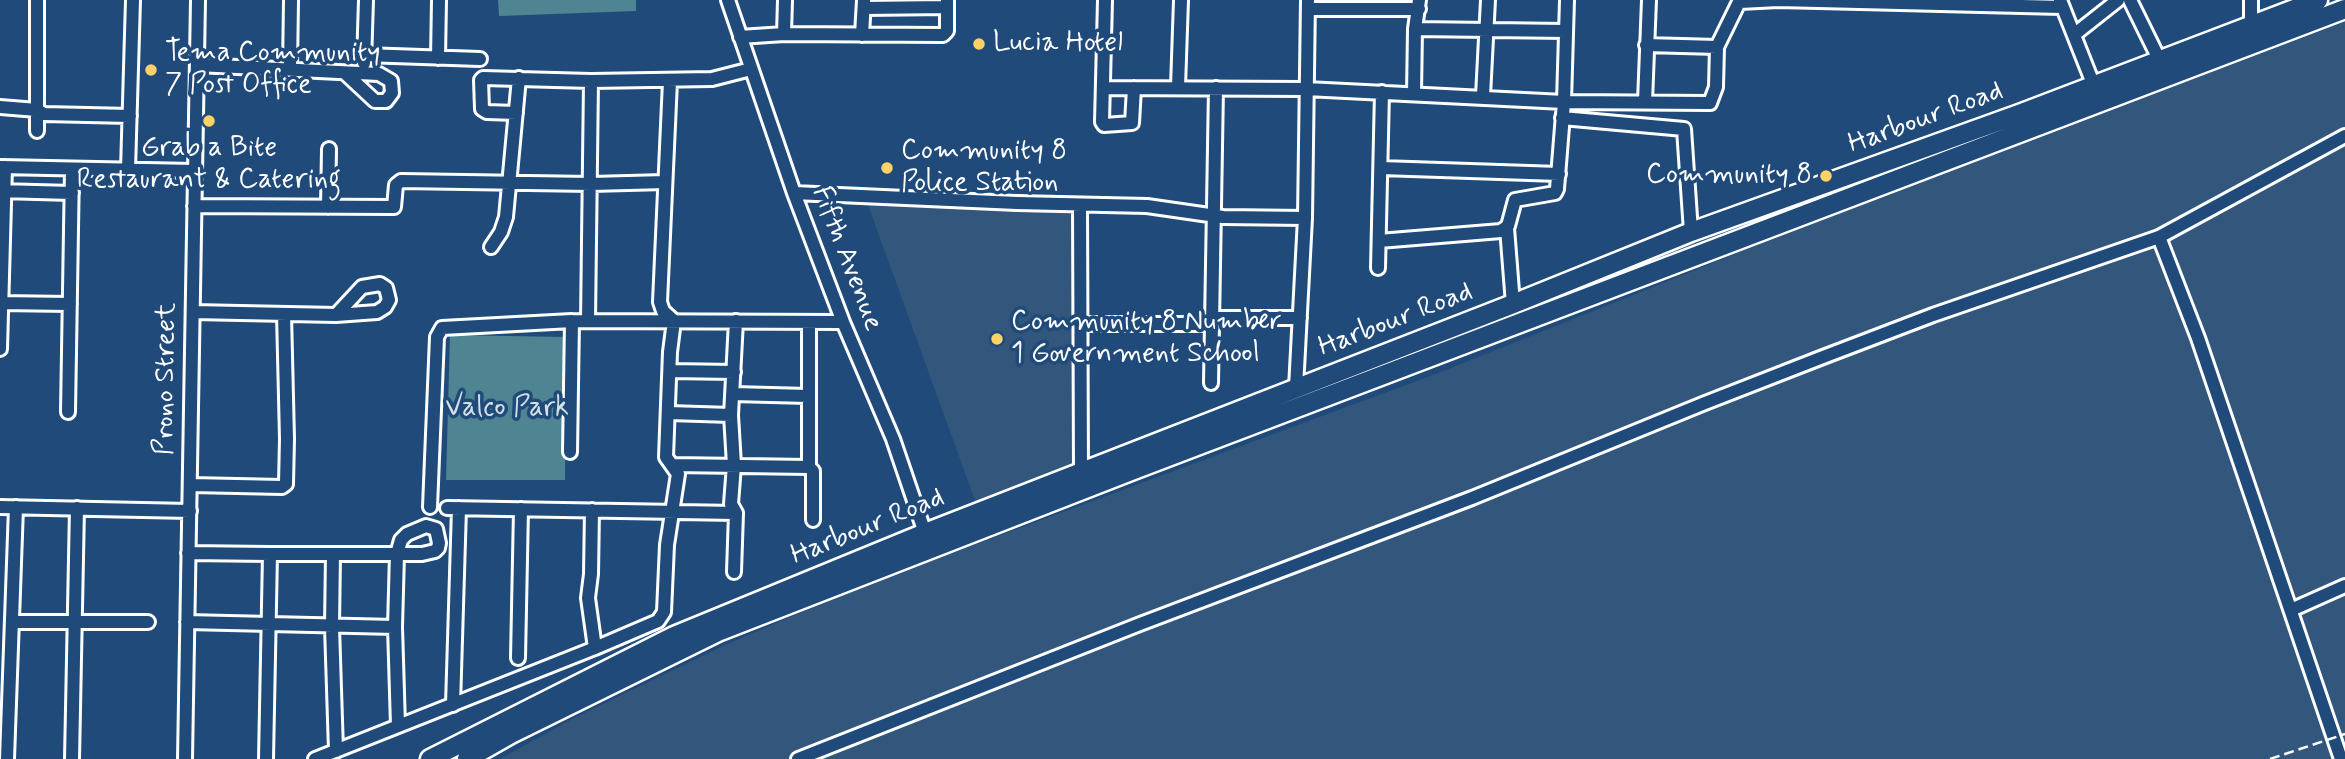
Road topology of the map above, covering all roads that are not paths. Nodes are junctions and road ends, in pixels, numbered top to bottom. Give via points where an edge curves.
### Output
1 (37, 0) edge
2 (133, 0) edge
3 (198, 0) edge
4 (291, 0) edge
5 (366, 0) edge
6 (439, 0) edge
7 (727, 0) edge
8 (785, 0) edge
9 (1105, 0) edge
10 (1181, 0) edge
11 (1488, 0) edge
12 (1567, 0) edge
13 (1649, 0) edge
14 (1778, 0) edge
15 (2118, 0) edge
16 (2130, 0) edge
17 (2251, 0) edge
18 (2318, 0) edge
19 (1740, 1) edge
20 (1859, 1) edge
21 (1942, 2) edge
22 (2061, 3) edge
23 (864, 4) edge
24 (946, 4) edge
25 (1419, 4) edge
26 (1308, 5) edge
27 (2345, 9) edge
28 (2251, 26) junction
29 (1415, 29) junction
30 (1487, 30) junction
31 (1566, 31) junction
32 (784, 34) junction
33 (2075, 34) junction
34 (862, 35) junction
35 (740, 37) junction
36 (1646, 45) junction
37 (1717, 47) junction
38 (364, 55) junction
39 (438, 58) junction
40 (480, 59) dead end
41 (2159, 59) junction
42 (197, 65) junction
43 (290, 69) junction
44 (751, 69) junction
45 (345, 73) junction
46 (364, 74) junction
47 (519, 78) junction
48 (670, 80) junction
49 (591, 81) junction
50 (2094, 86) junction
51 (1178, 87) junction
52 (1103, 88) junction
53 (1134, 88) junction
54 (1216, 88) junction
55 (1306, 89) junction
56 (1382, 92) junction
57 (1414, 93) junction
58 (1483, 96) junction
59 (1564, 102) junction
60 (1646, 102) junction
61 (0, 107) edge
62 (37, 110) junction
63 (516, 113) junction
64 (130, 116) junction
65 (1562, 118) junction
66 (37, 131) dead end
67 (2345, 136) edge
68 (329, 149) dead end
69 (2, 167) edge
70 (1381, 168) junction
71 (72, 169) junction
72 (128, 170) junction
73 (194, 171) junction
74 (1559, 174) junction
75 (510, 181) junction
76 (665, 182) junction
77 (591, 184) junction
78 (2, 191) edge
79 (72, 193) junction
80 (794, 193) junction
81 (1080, 205) junction
82 (194, 206) junction
83 (328, 207) junction
84 (1214, 216) junction
85 (1305, 218) junction
86 (1507, 228) junction
87 (1691, 232) junction
88 (2159, 237) junction
89 (1379, 241) junction
90 (491, 247) dead end
91 (1378, 268) dead end
92 (1, 303) edge
93 (70, 304) junction
94 (1513, 304) junction
95 (192, 312) junction
96 (284, 314) junction
97 (336, 315) dead end
98 (1300, 318) junction
99 (572, 321) junction
100 (588, 321) junction
101 (674, 321) junction
102 (736, 321) junction
103 (1212, 321) junction
104 (843, 322) junction
105 (808, 323) junction
106 (1080, 324) junction
107 (0, 349) edge
108 (670, 371) junction
109 (734, 372) junction
110 (1211, 383) dead end
111 (1296, 388) junction
112 (733, 394) junction
113 (808, 396) junction
114 (68, 412) dead end
115 (670, 413) junction
116 (731, 415) junction
117 (570, 452) dead end
118 (673, 465) junction
119 (734, 465) junction
120 (809, 467) junction
121 (1081, 471) junction
122 (191, 485) junction
123 (430, 507) dead end
124 (5, 508) edge
125 (77, 508) junction
126 (521, 509) junction
127 (592, 510) junction
128 (190, 511) junction
129 (673, 511) junction
130 (736, 513) junction
131 (813, 520) dead end
132 (925, 533) junction
133 (188, 553) junction
134 (270, 554) junction
135 (333, 554) junction
136 (734, 572) dead end
137 (2345, 586) edge
138 (2291, 610) junction
139 (12, 622) junction
140 (75, 622) junction
141 (148, 622) dead end
142 (187, 622) junction
143 (268, 624) junction
144 (332, 627) junction
145 (395, 628) junction
146 (595, 648) junction
147 (518, 658) dead end
148 (453, 705) junction
149 (398, 726) junction
150 (5, 750) edge
151 (336, 751) junction
152 (72, 759) edge
153 (185, 759) edge
154 (266, 759) edge
155 (315, 759) edge
156 (430, 759) edge
157 (467, 759) edge
158 (798, 759) edge
159 (2341, 759) edge

1 - 62 street
2 - 64 street
3 - 42 street, Prono Street
4 - 43 street
5 - 38 street
6 - 39 street
7 - 35 street, Fifth Avenue
8 - 32 street
9 - 52 street
10 - 51 street
11 - 30 street
12 - 31 street
13 - 36 street
14 - 19 street
14 - 20 street
15 - 33 street
16 - 41 street
17 - 28 street
18 - 28 highway, Harbour Road
19 - 37 street
20 - 21 street
21 - 22 street
22 - 33 street
23 - 24 street
23 - 34 street
24 - 34 street via 947,31 943,35
25 - 26 street
25 - 29 street
26 - 55 street
27 - 157 highway, Harbour Road via 720,631
28 - 41 highway, Harbour Road
29 - 30 street
29 - 57 street
30 - 31 street
30 - 58 street
31 - 59 street
32 - 34 street
32 - 35 street
33 - 50 street
35 - 44 street, Fifth Avenue
36 - 37 street
36 - 60 street
37 - 60 street via 1716,87 1710,103
38 - 39 street
38 - 46 street
39 - 40 street
41 - 50 highway, Harbour Road
42 - 43 street
42 - 73 street, Prono Street
43 - 45 street
44 - 48 street via 722,78
44 - 80 street, Fifth Avenue
45 - 46 street
45 - 46 street via 375,101 393,93 391,81 379,74
47 - 49 street
47 - 63 street
47 - 63 street via 481,80 484,111
48 - 49 street
48 - 76 street
49 - 77 street
50 - 87 highway, Harbour Road
51 - 53 street
51 - 54 street
52 - 53 street
52 - 53 street via 1102,122 1106,125 1132,123
54 - 55 street
54 - 84 street
55 - 56 street
55 - 85 street
56 - 57 street
56 - 70 street
57 - 58 street
58 - 59 street
59 - 60 street
59 - 65 street
61 - 62 street
62 - 64 street via 44,114
62 - 66 street
63 - 75 street
64 - 72 street
65 - 74 street
65 - 87 street via 1684,129
67 - 88 street
68 - 83 street
69 - 71 street
69 - 78 street
70 - 74 street
70 - 89 street
71 - 72 street
71 - 79 street
72 - 73 street
73 - 82 street, Prono Street
74 - 86 street via 1555,193 1515,200
75 - 77 street
75 - 83 street via 399,181 394,207
75 - 90 street via 502,232
76 - 77 street
76 - 101 street via 660,302
77 - 100 street
78 - 79 street
78 - 92 street
79 - 93 street
80 - 81 street
80 - 104 street, Fifth Avenue
81 - 84 street via 1147,206
81 - 106 street
82 - 83 street
82 - 95 street, Prono Street
84 - 85 street
84 - 103 street
85 - 98 street
86 - 89 street
86 - 94 street
87 - 94 highway, Harbour Road
88 - 138 street
88 - 158 street via 1933,315
89 - 91 street
92 - 93 street
92 - 107 street
93 - 114 street
94 - 111 highway, Harbour Road
95 - 96 street
95 - 122 street, Prono Street
96 - 97 street
96 - 122 street via 286,484
98 - 103 street
98 - 111 street
99 - 100 street
99 - 117 street
99 - 123 street via 438,331
100 - 101 street
101 - 102 street
101 - 108 street
102 - 105 street
102 - 109 street
103 - 106 street
103 - 110 street
104 - 105 street
104 - 132 street, Fifth Avenue via 893,439
105 - 113 street
106 - 121 street
108 - 109 street
108 - 115 street
109 - 112 street
111 - 121 highway, Harbour Road
112 - 113 street
112 - 116 street
113 - 120 street
115 - 116 street
115 - 118 street via 666,457
116 - 119 street
118 - 119 street
118 - 129 street via 678,474
119 - 120 street
119 - 130 street via 731,504
120 - 131 street via 813,471
121 - 132 highway, Harbour Road
122 - 128 street, Prono Street
124 - 125 street
124 - 139 street
125 - 128 street
125 - 140 street
126 - 127 street
126 - 147 street
126 - 148 street via 453,508
127 - 129 street
127 - 146 street via 588,598
128 - 133 street, Prono Street
129 - 130 street
129 - 146 street via 663,615
130 - 136 street
132 - 156 highway, Harbour Road via 674,636
133 - 134 street
133 - 142 street, Prono Street
134 - 135 street
134 - 143 street
135 - 144 street
135 - 145 street via 397,554
137 - 138 street
138 - 159 street
139 - 140 street
139 - 150 street
140 - 141 street
140 - 152 street
142 - 143 street
142 - 153 street, Prono Street
143 - 144 street
143 - 154 street
144 - 145 street
144 - 151 street
145 - 149 street
146 - 148 street
148 - 149 street
149 - 151 street
151 - 155 street

